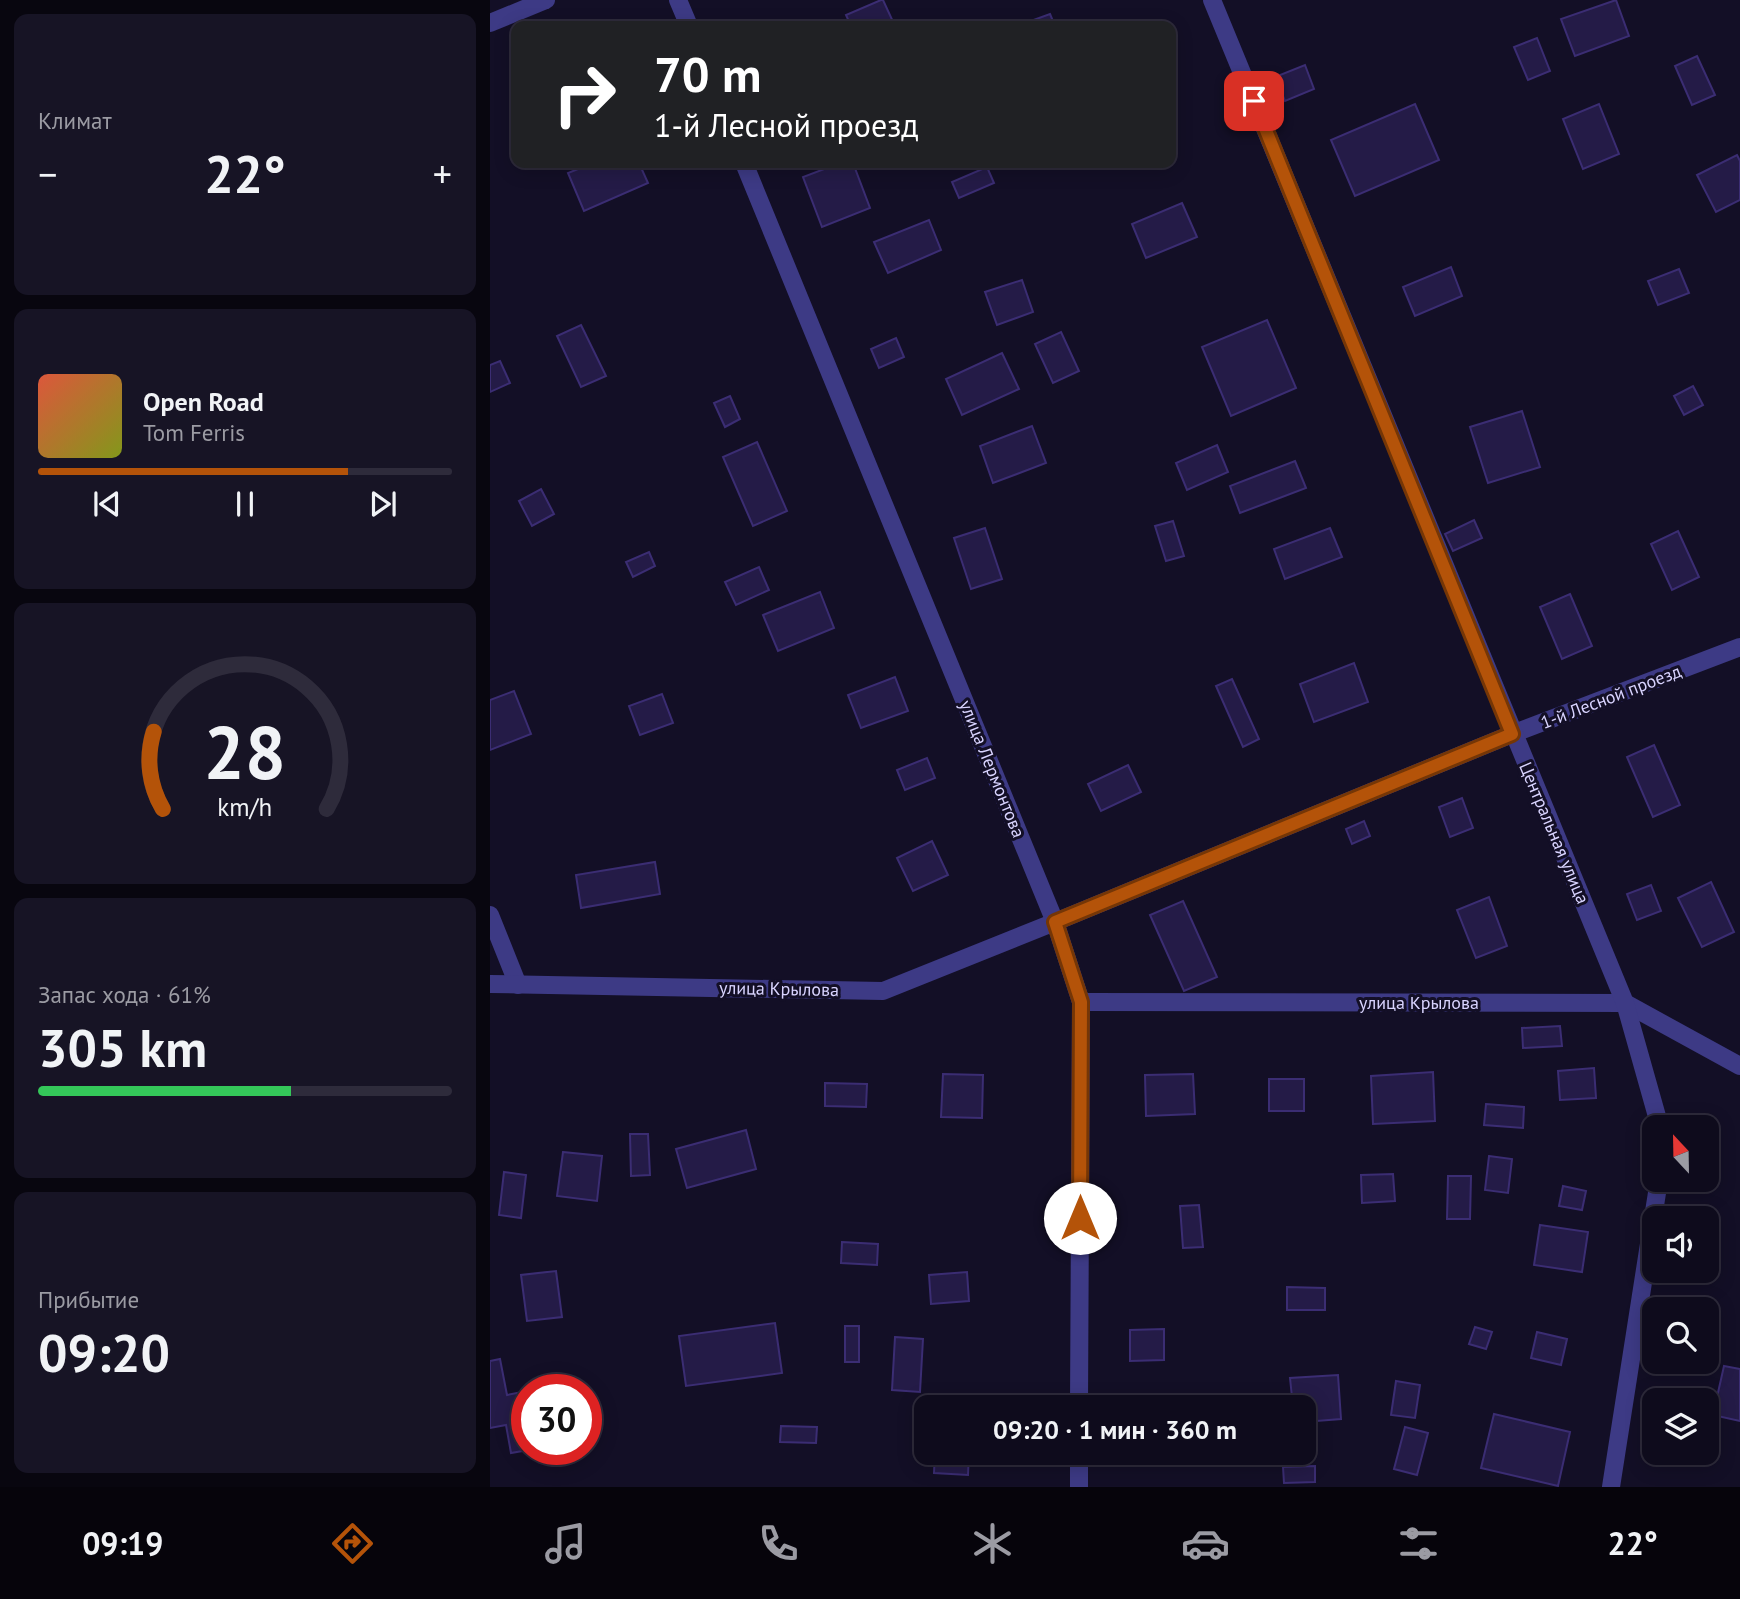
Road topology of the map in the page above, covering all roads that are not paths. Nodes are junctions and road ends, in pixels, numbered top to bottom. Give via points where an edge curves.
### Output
1 (546, 0) edge
2 (678, 0) edge
3 (1212, 0) edge
4 (687, 21) edge
5 (490, 23) edge
6 (746, 168) edge
7 (1740, 647) edge
8 (1512, 734) junction
9 (490, 915) edge
10 (1055, 922) junction
11 (490, 984) edge
12 (518, 985) junction
13 (1081, 1002) junction
14 (1625, 1003) junction
15 (1740, 1066) edge
16 (1657, 1115) edge
17 (1657, 1192) edge
18 (1079, 1395) edge
19 (1079, 1465) edge
20 (1079, 1487) edge
21 (1611, 1487) edge

1 - 5 street
2 - 4 street
3 - 8 street, Центральная улица
6 - 10 street, улица Лермонтова
7 - 8 street, 1-й Лесной проезд
8 - 10 street, 1-й Лесной проезд
8 - 14 street, Центральная улица
9 - 12 street
10 - 12 street, улица Крылова via 883,990
10 - 13 street, улица Лермонтова
11 - 12 street, улица Крылова
13 - 14 street, улица Крылова
13 - 18 street, улица Лермонтова
14 - 15 street, улица Крылова
14 - 16 street, Центральная улица
17 - 21 street
19 - 20 street

